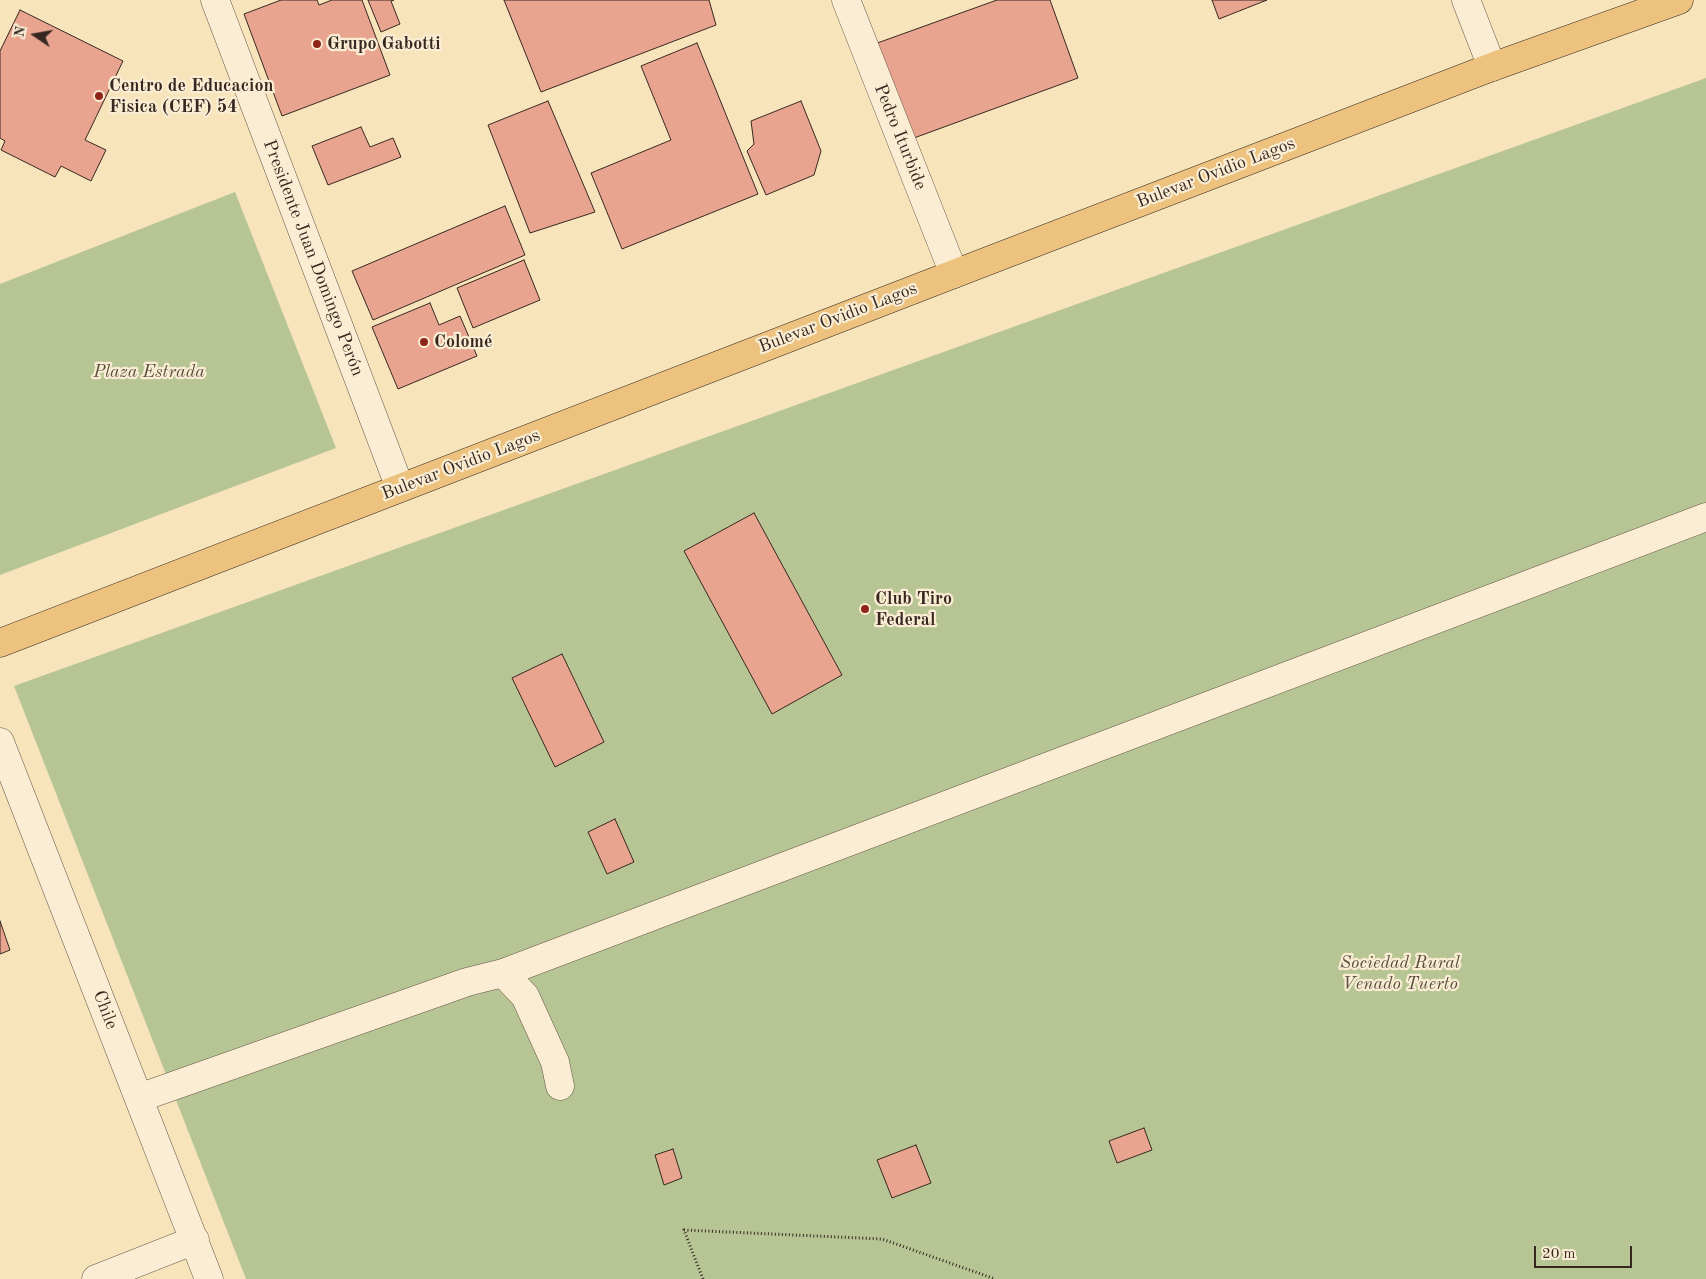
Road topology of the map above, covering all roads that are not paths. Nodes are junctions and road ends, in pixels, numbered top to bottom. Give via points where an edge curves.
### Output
1 (215, 0) edge
2 (846, 0) edge
3 (1466, 0) edge
4 (1679, 0) edge
5 (1492, 67) junction
6 (954, 274) junction
7 (400, 488) junction
8 (1706, 517) edge
9 (0, 643) edge
10 (0, 742) edge
11 (503, 973) junction
12 (560, 1086) dead end
13 (139, 1098) junction
14 (195, 1240) junction
15 (96, 1279) edge
16 (209, 1279) edge

1 - 7 street, Presidente Juan Domingo Perón
2 - 6 street, Pedro Iturbide
3 - 5 street
4 - 5 highway, Bulevar Ovidio Lagos
5 - 6 highway, Bulevar Ovidio Lagos
6 - 7 highway, Bulevar Ovidio Lagos
7 - 9 highway, Bulevar Ovidio Lagos
8 - 11 street
10 - 13 street, Chile
11 - 12 street via 525,996 555,1062
11 - 13 street via 467,982
13 - 14 street, Chile
14 - 15 street
14 - 16 street, Chile

